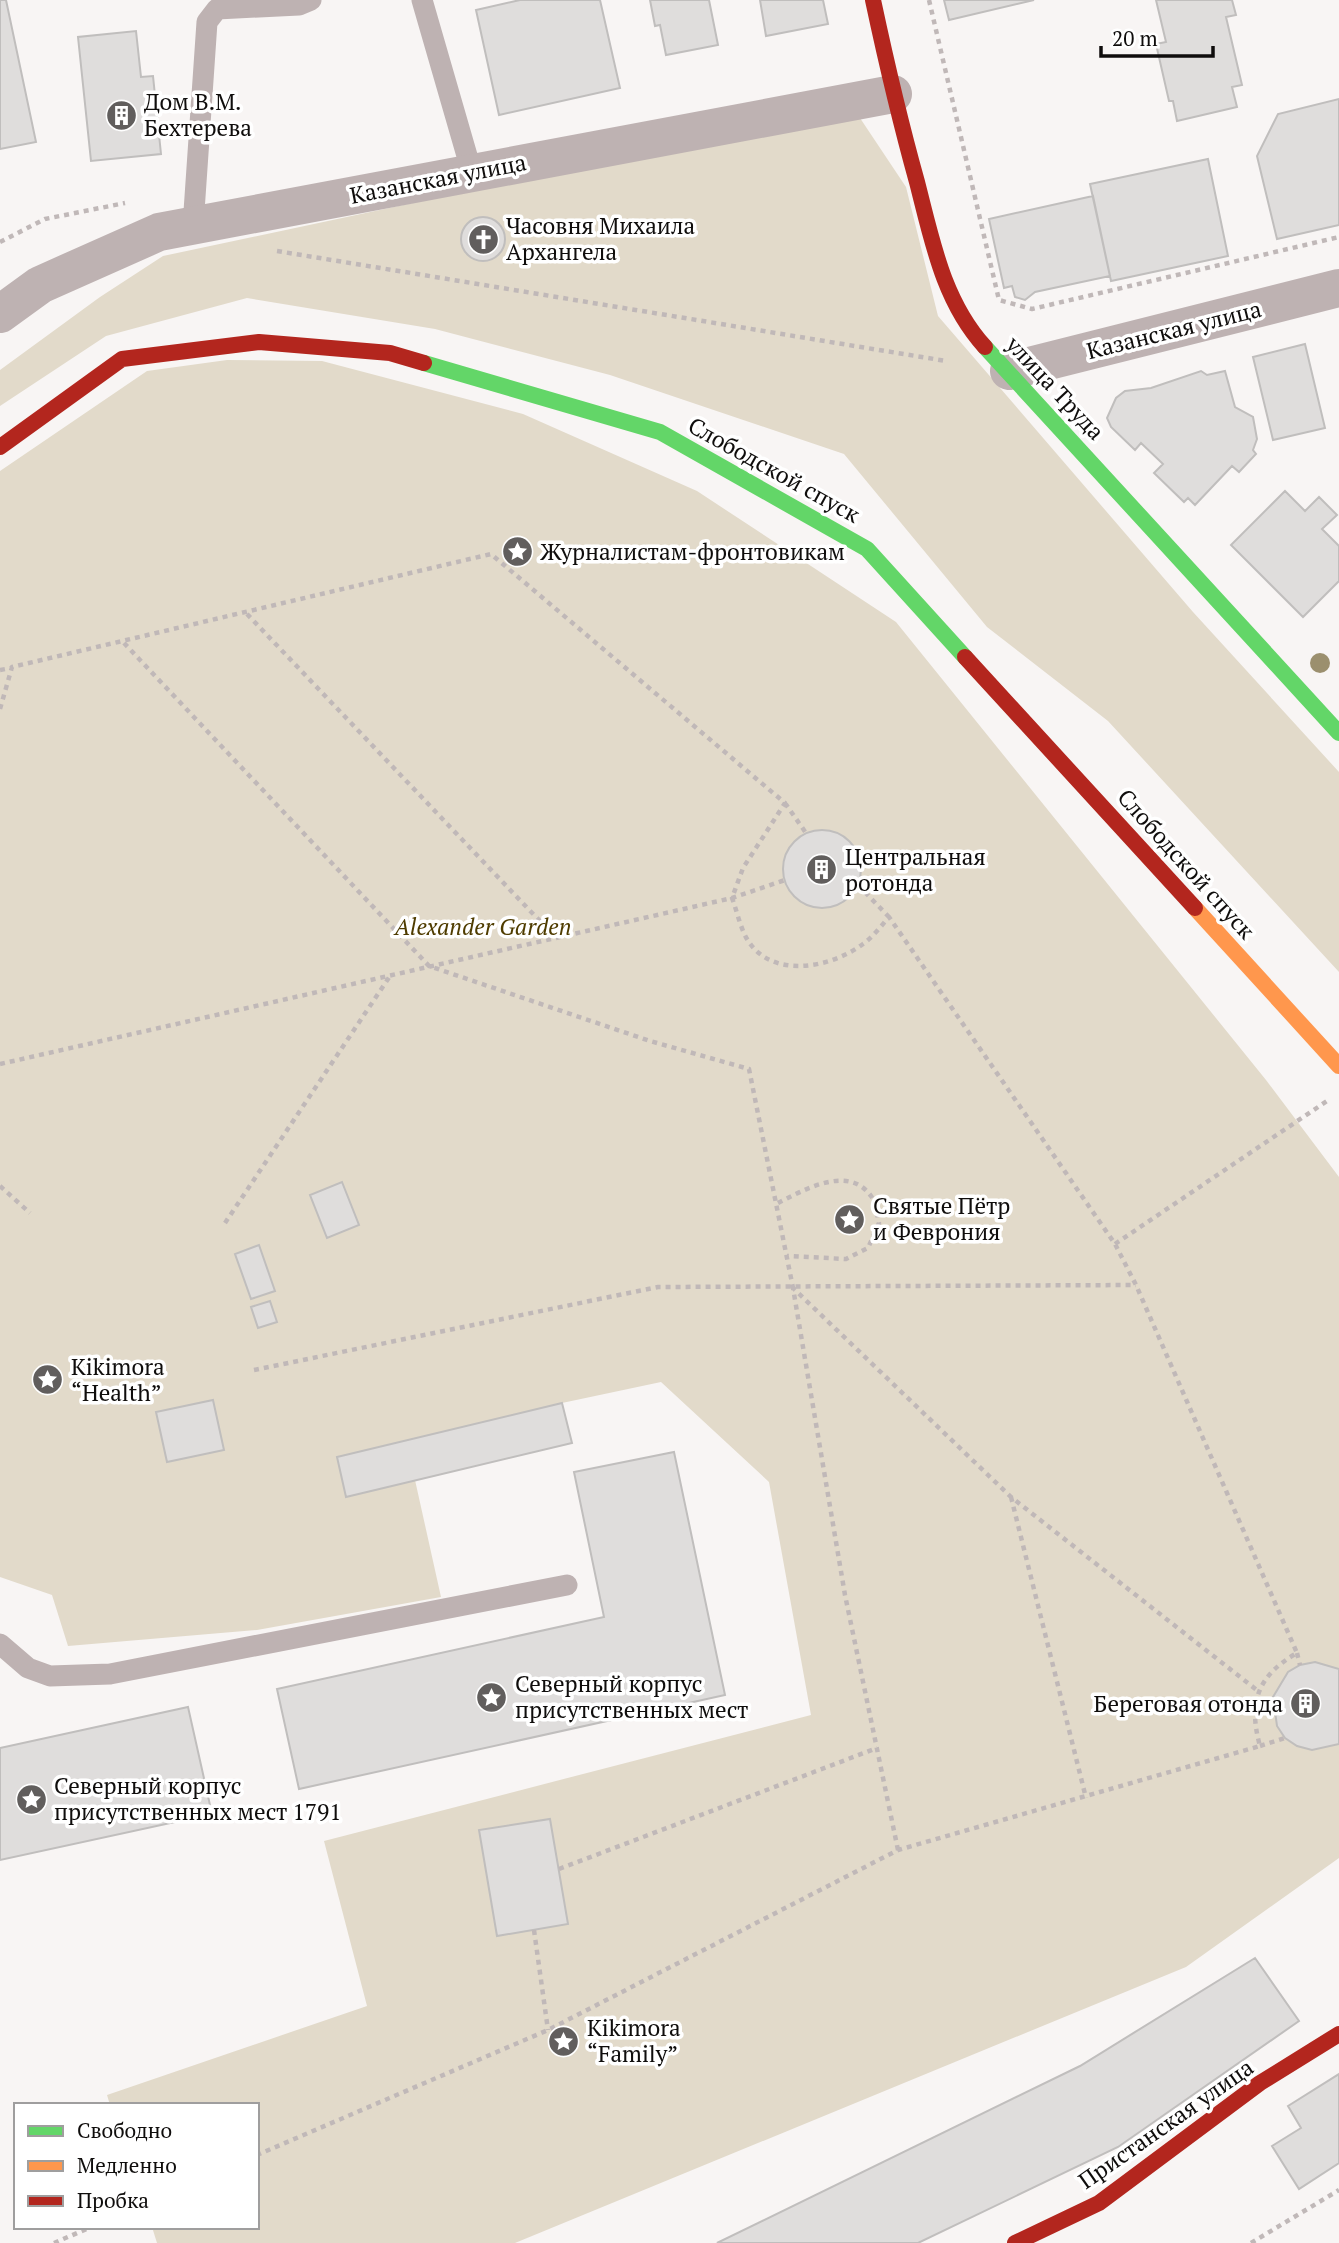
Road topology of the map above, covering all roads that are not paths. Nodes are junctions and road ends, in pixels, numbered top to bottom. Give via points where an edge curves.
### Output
1 (311, 0) edge
2 (422, 0) edge
3 (873, 0) edge
4 (893, 94) junction
5 (472, 173) junction
6 (193, 226) junction
7 (1339, 288) edge
8 (0, 314) edge
9 (1009, 371) junction
10 (0, 447) edge
11 (1339, 733) edge
12 (1339, 1066) edge
13 (567, 1585) dead end
14 (0, 1644) edge
15 (1339, 2034) edge
16 (1015, 2243) edge

1 - 6 lane via 299,5 217,9 206,22
2 - 5 lane
3 - 4 street, улица Труда
4 - 5 street, Казанская улица
4 - 9 street, улица Труда via 943,279 968,328
5 - 6 street, Казанская улица
6 - 8 street, Казанская улица via 159,232 40,285
7 - 9 street, Казанская улица
9 - 11 street, улица Труда
10 - 12 street, Слободской спуск via 122,359 259,342 390,353 660,432 867,549
13 - 14 lane via 110,1674 50,1676 28,1668
15 - 16 street, Пристанская улица via 1260,2083 1099,2203

